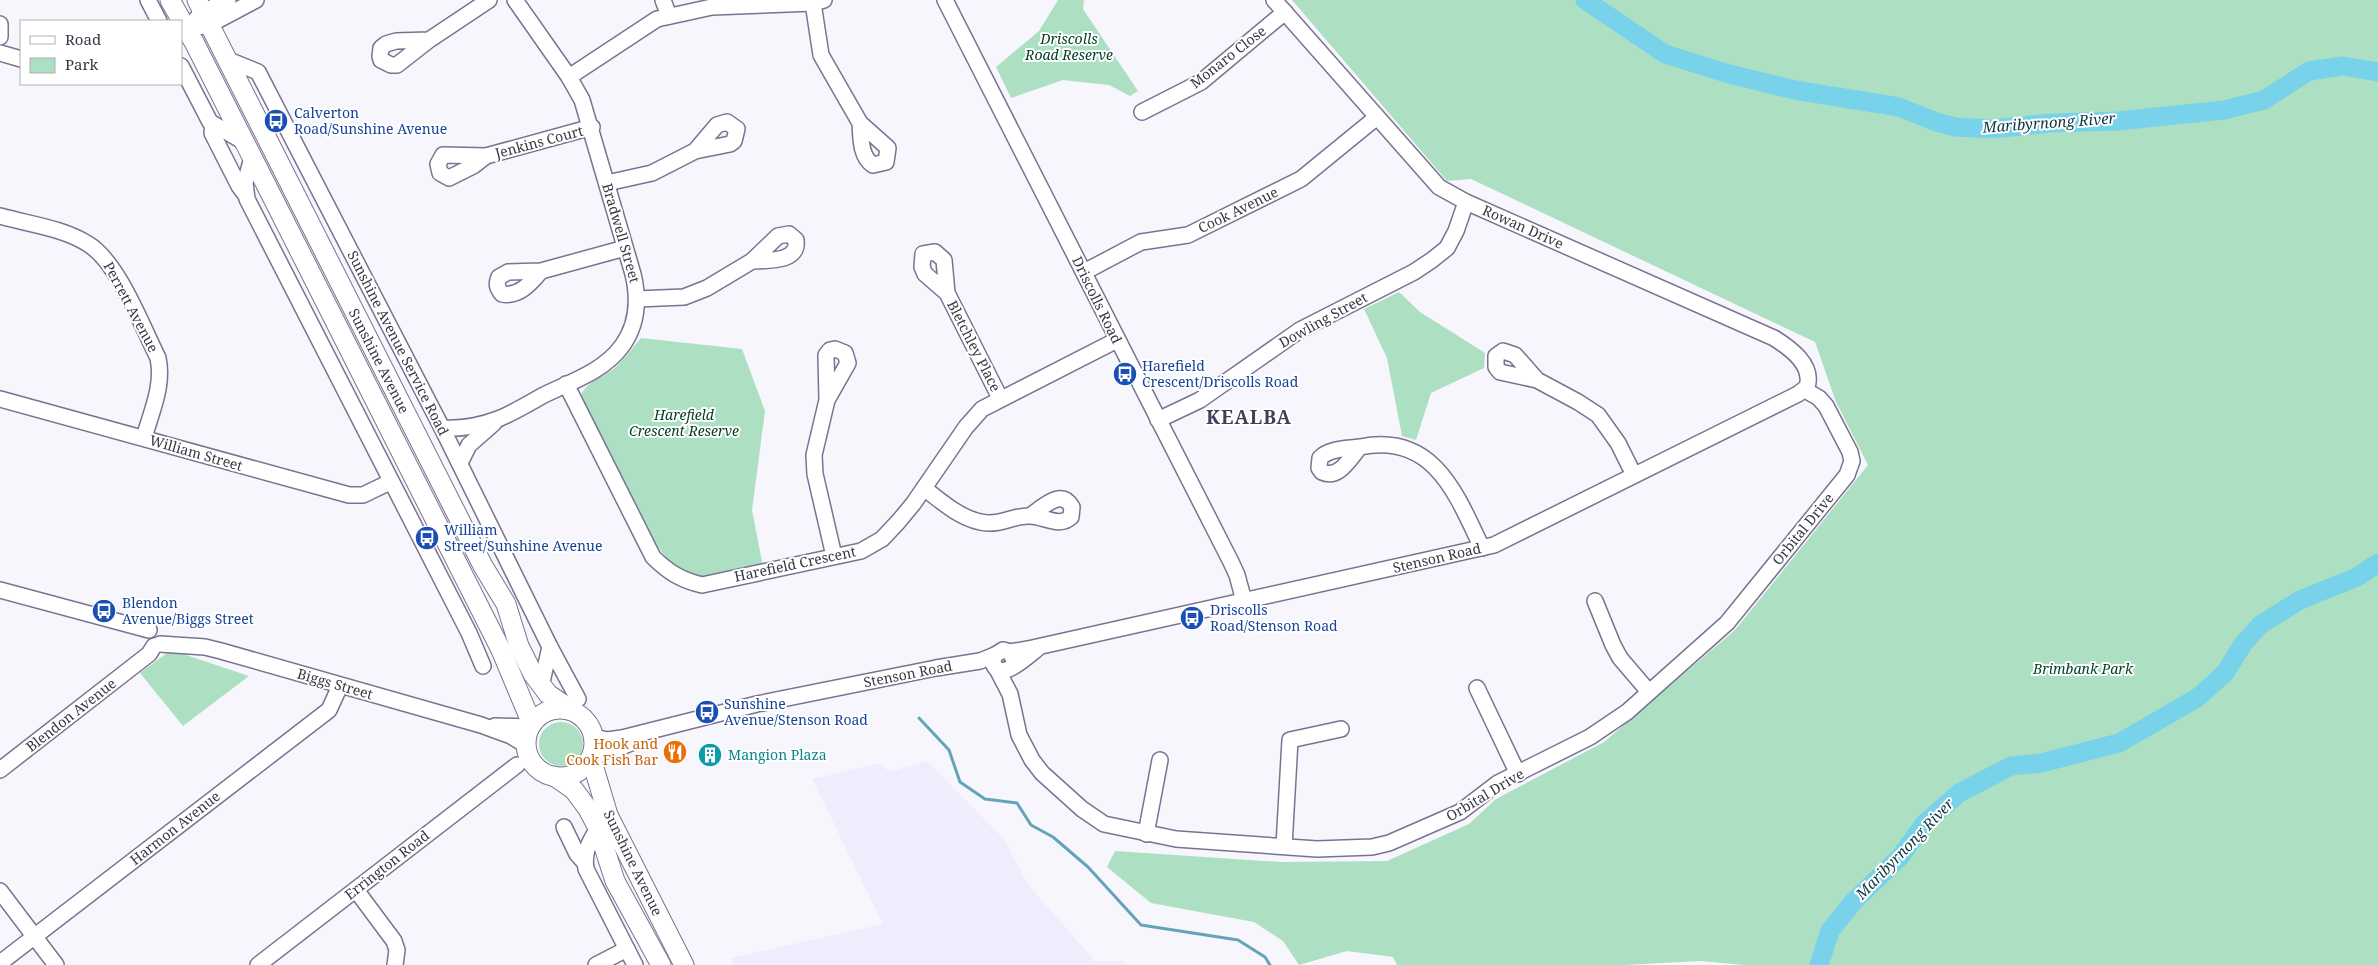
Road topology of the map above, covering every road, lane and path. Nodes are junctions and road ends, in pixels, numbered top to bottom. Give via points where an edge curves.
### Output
1 (148, 0) edge
2 (170, 0) edge
3 (228, 0) edge
4 (256, 0) edge
5 (489, 0) edge
6 (514, 0) edge
7 (663, 0) edge
8 (945, 0) edge
9 (1274, 0) edge
10 (818, 1) edge
11 (761, 2) edge
12 (203, 12) edge
13 (1285, 12) junction
14 (668, 16) junction
15 (158, 20) edge
16 (180, 20) edge
17 (182, 23) edge
18 (0, 24) edge
19 (185, 29) junction
20 (0, 37) edge
21 (429, 40) dead end
22 (0, 53) edge
23 (226, 58) junction
24 (20, 59) edge
25 (182, 68) edge
26 (569, 77) junction
27 (1142, 112) dead end
28 (1377, 117) junction
29 (860, 123) dead end
30 (213, 125) junction
31 (592, 127) junction
32 (248, 150) junction
33 (695, 151) dead end
34 (486, 156) dead end
35 (607, 183) junction
36 (245, 194) junction
37 (1466, 202) junction
38 (0, 216) edge
39 (626, 248) junction
40 (752, 261) dead end
41 (541, 271) dead end
42 (1084, 272) junction
43 (947, 293) dead end
44 (637, 299) junction
45 (1117, 340) junction
46 (1536, 380) dead end
47 (566, 384) junction
48 (1804, 390) junction
49 (1000, 398) junction
50 (0, 399) edge
51 (827, 400) dead end
52 (499, 419) junction
53 (1158, 420) junction
54 (442, 428) junction
55 (144, 438) junction
56 (1360, 447) dead end
57 (460, 463) junction
58 (1634, 475) junction
59 (390, 482) junction
60 (924, 488) junction
61 (1030, 516) dead end
62 (1482, 548) junction
63 (834, 556) junction
64 (0, 590) edge
65 (1593, 598) dead end
66 (1244, 601) junction
67 (469, 633) junction
68 (153, 639) junction
69 (550, 647) junction
70 (501, 650) junction
71 (1004, 663) junction
72 (483, 666) dead end
73 (340, 686) junction
74 (541, 686) junction
75 (1477, 688) dead end
76 (1649, 692) junction
77 (575, 705) junction
78 (481, 725) junction
79 (531, 725) junction
80 (1341, 728) dead end
81 (526, 745) junction
82 (592, 749) junction
83 (1160, 760) dead end
84 (517, 765) dead end
85 (0, 770) edge
86 (1518, 774) junction
87 (554, 776) junction
88 (564, 827) dead end
89 (598, 828) junction
90 (1146, 834) junction
91 (1284, 846) junction
92 (585, 863) junction
93 (356, 890) junction
94 (0, 891) edge
95 (34, 936) junction
96 (628, 950) junction
97 (0, 963) edge
98 (56, 965) edge
99 (258, 965) edge
100 (395, 965) edge
101 (596, 965) edge
102 (635, 965) edge
103 (661, 965) edge
104 (684, 965) edge

1 - 15 street
2 - 16 main road, Sunshine Avenue
3 - 12 street
4 - 12 street
5 - 21 street
6 - 26 street, Bradwell Street
7 - 14 street
8 - 42 street, Driscolls Road
9 - 13 street, Rowan Drive
10 - 11 street
10 - 29 street via 821,55
11 - 14 street
12 - 19 street
12 - 23 main road, Sunshine Avenue
13 - 27 street, Monaro Close via 1201,82
13 - 28 street, Rowan Drive
14 - 26 street via 648,24
17 - 19 main road, Sunshine Avenue
18 - 20 street
19 - 32 main road, Sunshine Avenue
22 - 24 street
23 - 54 street, Sunshine Avenue Service Road via 258,72
23 - 74 main road, Sunshine Avenue via 483,566 506,604 523,655
25 - 30 street
26 - 31 street, Bradwell Street
28 - 37 street, Rowan Drive via 1439,187
28 - 42 street, Cook Avenue via 1301,179 1188,235 1141,242
30 - 32 street
30 - 36 street via 212,133
31 - 34 street, Jenkins Court
31 - 35 street, Bradwell Street
32 - 36 street
32 - 70 main road, Sunshine Avenue
33 - 35 street via 652,173
35 - 39 street, Bradwell Street
36 - 59 street
37 - 48 street, Rowan Drive via 1774,338 1803,363 1808,379
37 - 53 street, Dowling Street via 1447,248 1432,260 1300,330 1200,400
38 - 55 street, Perrett Avenue via 72,236 102,254 113,269 161,370
39 - 41 street
39 - 44 street, Bradwell Street
40 - 44 street via 707,288 684,297
42 - 45 street, Driscolls Road
43 - 49 street, Bletchley Place
44 - 47 street, Bradwell Street via 633,325 622,346 603,365
45 - 49 street, Harefield Crescent
45 - 53 street, Driscolls Road
46 - 58 street via 1598,415 1618,443
47 - 52 street, Bradwell Street
47 - 63 street, Harefield Crescent via 653,557 667,571 702,585
48 - 58 street, Stenson Road
48 - 76 street, Orbital Drive via 1826,406 1850,452 1852,460 1846,475 1728,623
49 - 60 street, Harefield Crescent via 982,409 966,427
50 - 55 street, William Street
51 - 63 street via 814,455 815,474
52 - 54 street, Bradwell Street via 464,428
52 - 57 street via 469,444
53 - 66 street, Driscolls Road via 1237,575
54 - 57 street, Sunshine Avenue Service Road
55 - 59 street, William Street via 349,495 363,495
56 - 62 street via 1382,443 1402,446 1438,468 1451,486
57 - 69 street, Sunshine Avenue Service Road
58 - 62 street, Stenson Road via 1505,540
59 - 67 street
60 - 61 street via 972,520 988,523
60 - 63 street, Harefield Crescent via 882,539 861,551
62 - 66 street, Stenson Road
64 - 68 street, Biggs Street via 122,624
65 - 76 street via 1620,658
66 - 71 street, Stenson Road via 1042,645
67 - 70 street
67 - 72 street
68 - 73 street, Biggs Street via 221,650
68 - 85 street, Blendon Avenue via 149,654 142,660
69 - 74 street
69 - 77 street, Sunshine Avenue Service Road
70 - 79 main road, Sunshine Avenue
71 - 82 street, Stenson Road via 961,664 734,709 688,723 607,740
71 - 90 street, Orbital Drive via 1019,735 1042,772 1082,809 1104,824
73 - 78 street, Biggs Street
73 - 95 street, Harmon Avenue via 329,710
74 - 77 main road, Sunshine Avenue via 552,697
75 - 86 street
76 - 86 street, Orbital Drive via 1590,737
77 - 79 main road via 550,710
77 - 82 main road via 588,724
78 - 79 street, Biggs Street
78 - 81 street, Biggs Street
79 - 81 main road
80 - 91 street via 1290,740
81 - 87 main road via 533,763
82 - 87 main road via 586,766 571,775
82 - 104 main road, Sunshine Avenue via 608,814
83 - 90 street
84 - 93 street, Errington Road
86 - 91 street, Orbital Drive via 1498,783 1460,812 1389,843 1347,848
87 - 89 main road, Sunshine Avenue via 579,795
88 - 92 street
89 - 92 street via 587,847
89 - 103 main road, Sunshine Avenue via 612,874
90 - 91 street, Orbital Drive
92 - 96 street via 588,875
93 - 99 street, Errington Road
93 - 100 street via 394,941 397,950
94 - 95 street
95 - 97 street, Harmon Avenue
95 - 98 street
96 - 101 street
96 - 102 street

